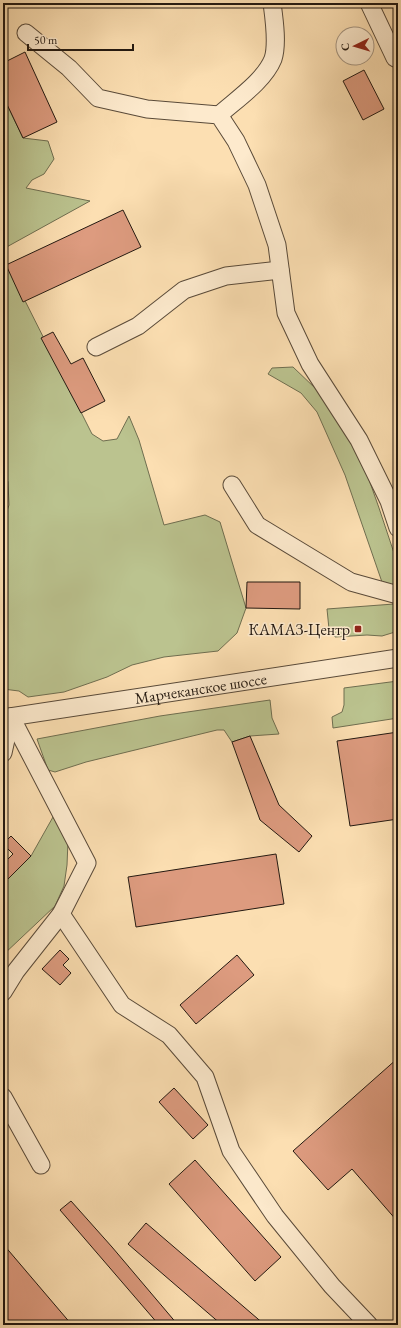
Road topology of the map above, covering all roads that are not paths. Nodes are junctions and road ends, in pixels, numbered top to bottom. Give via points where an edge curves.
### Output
1 (272, 3) edge
2 (369, 3) edge
3 (26, 33) dead end
4 (398, 56) edge
5 (219, 115) junction
6 (280, 270) junction
7 (96, 347) dead end
8 (232, 485) dead end
9 (398, 528) edge
10 (398, 595) edge
11 (398, 658) edge
12 (7, 717) edge
13 (3, 753) edge
14 (60, 914) junction
15 (3, 992) edge
16 (3, 1097) edge
17 (41, 1165) dead end
18 (369, 1325) edge

1 - 5 street via 276,36 273,58 262,77
2 - 4 street via 395,58
3 - 5 street via 69,68 98,98 147,109
5 - 6 street via 236,141 257,185 276,246
6 - 7 street via 226,276 184,290 138,326
6 - 9 street via 286,313 310,364 359,440 389,501
8 - 10 street via 257,525 351,582
11 - 12 street, Марчеканское шоссе
12 - 13 street
12 - 14 street via 87,863
14 - 15 street
14 - 18 street via 122,1005 169,1035 204,1077 231,1151 275,1216 332,1286
16 - 17 street

